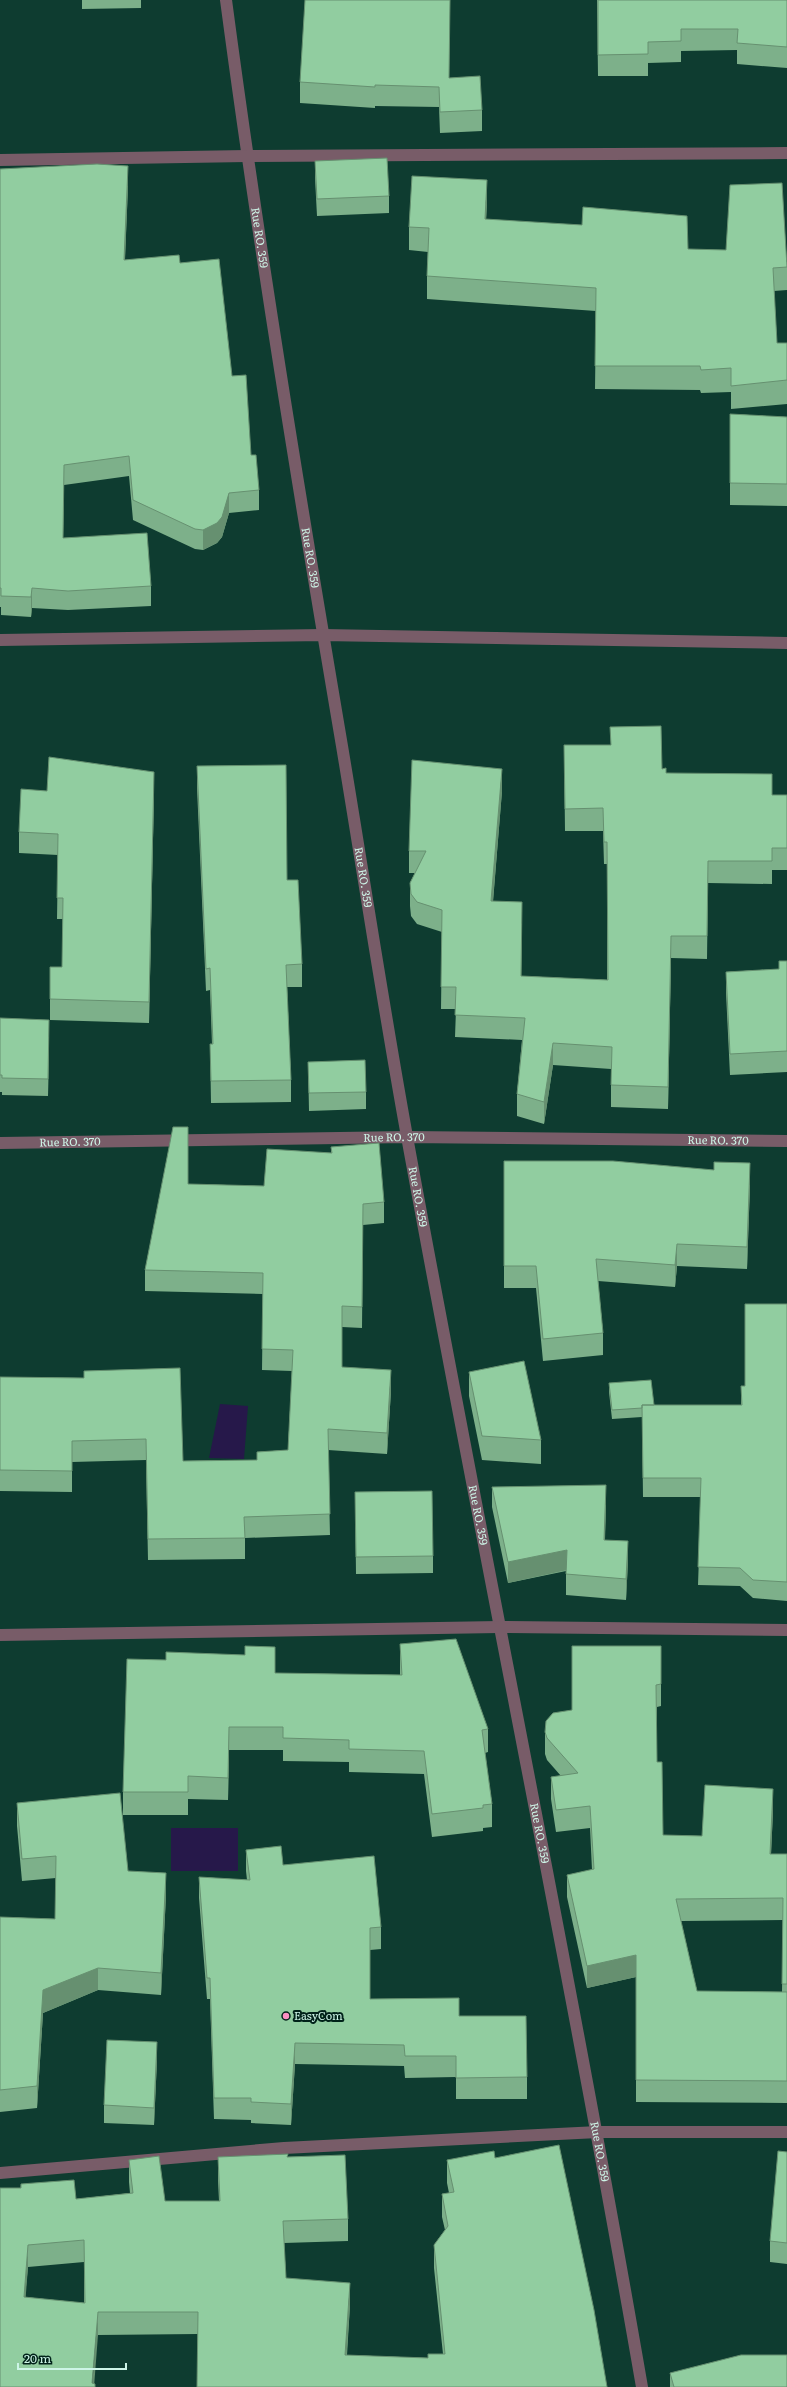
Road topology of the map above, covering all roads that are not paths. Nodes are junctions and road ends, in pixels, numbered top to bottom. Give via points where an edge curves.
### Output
1 (226, 0) edge
2 (787, 153) edge
3 (247, 156) junction
4 (0, 160) edge
5 (323, 635) junction
6 (0, 640) edge
7 (787, 643) edge
8 (407, 1137) junction
9 (787, 1141) edge
10 (0, 1143) edge
11 (499, 1627) junction
12 (787, 1630) edge
13 (0, 1635) edge
14 (598, 2132) junction
15 (787, 2132) edge
16 (0, 2174) edge
17 (642, 2387) edge

1 - 3 street, Rue RO. 359
2 - 3 street
3 - 4 street
3 - 5 street, Rue RO. 359
5 - 6 street
5 - 7 street
5 - 8 street, Rue RO. 359
8 - 9 street, Rue RO. 370
8 - 10 street, Rue RO. 370
8 - 11 street, Rue RO. 359
11 - 12 street
11 - 13 street
11 - 14 street, Rue RO. 359
14 - 15 street
14 - 16 street via 284,2148
14 - 17 street, Rue RO. 359

